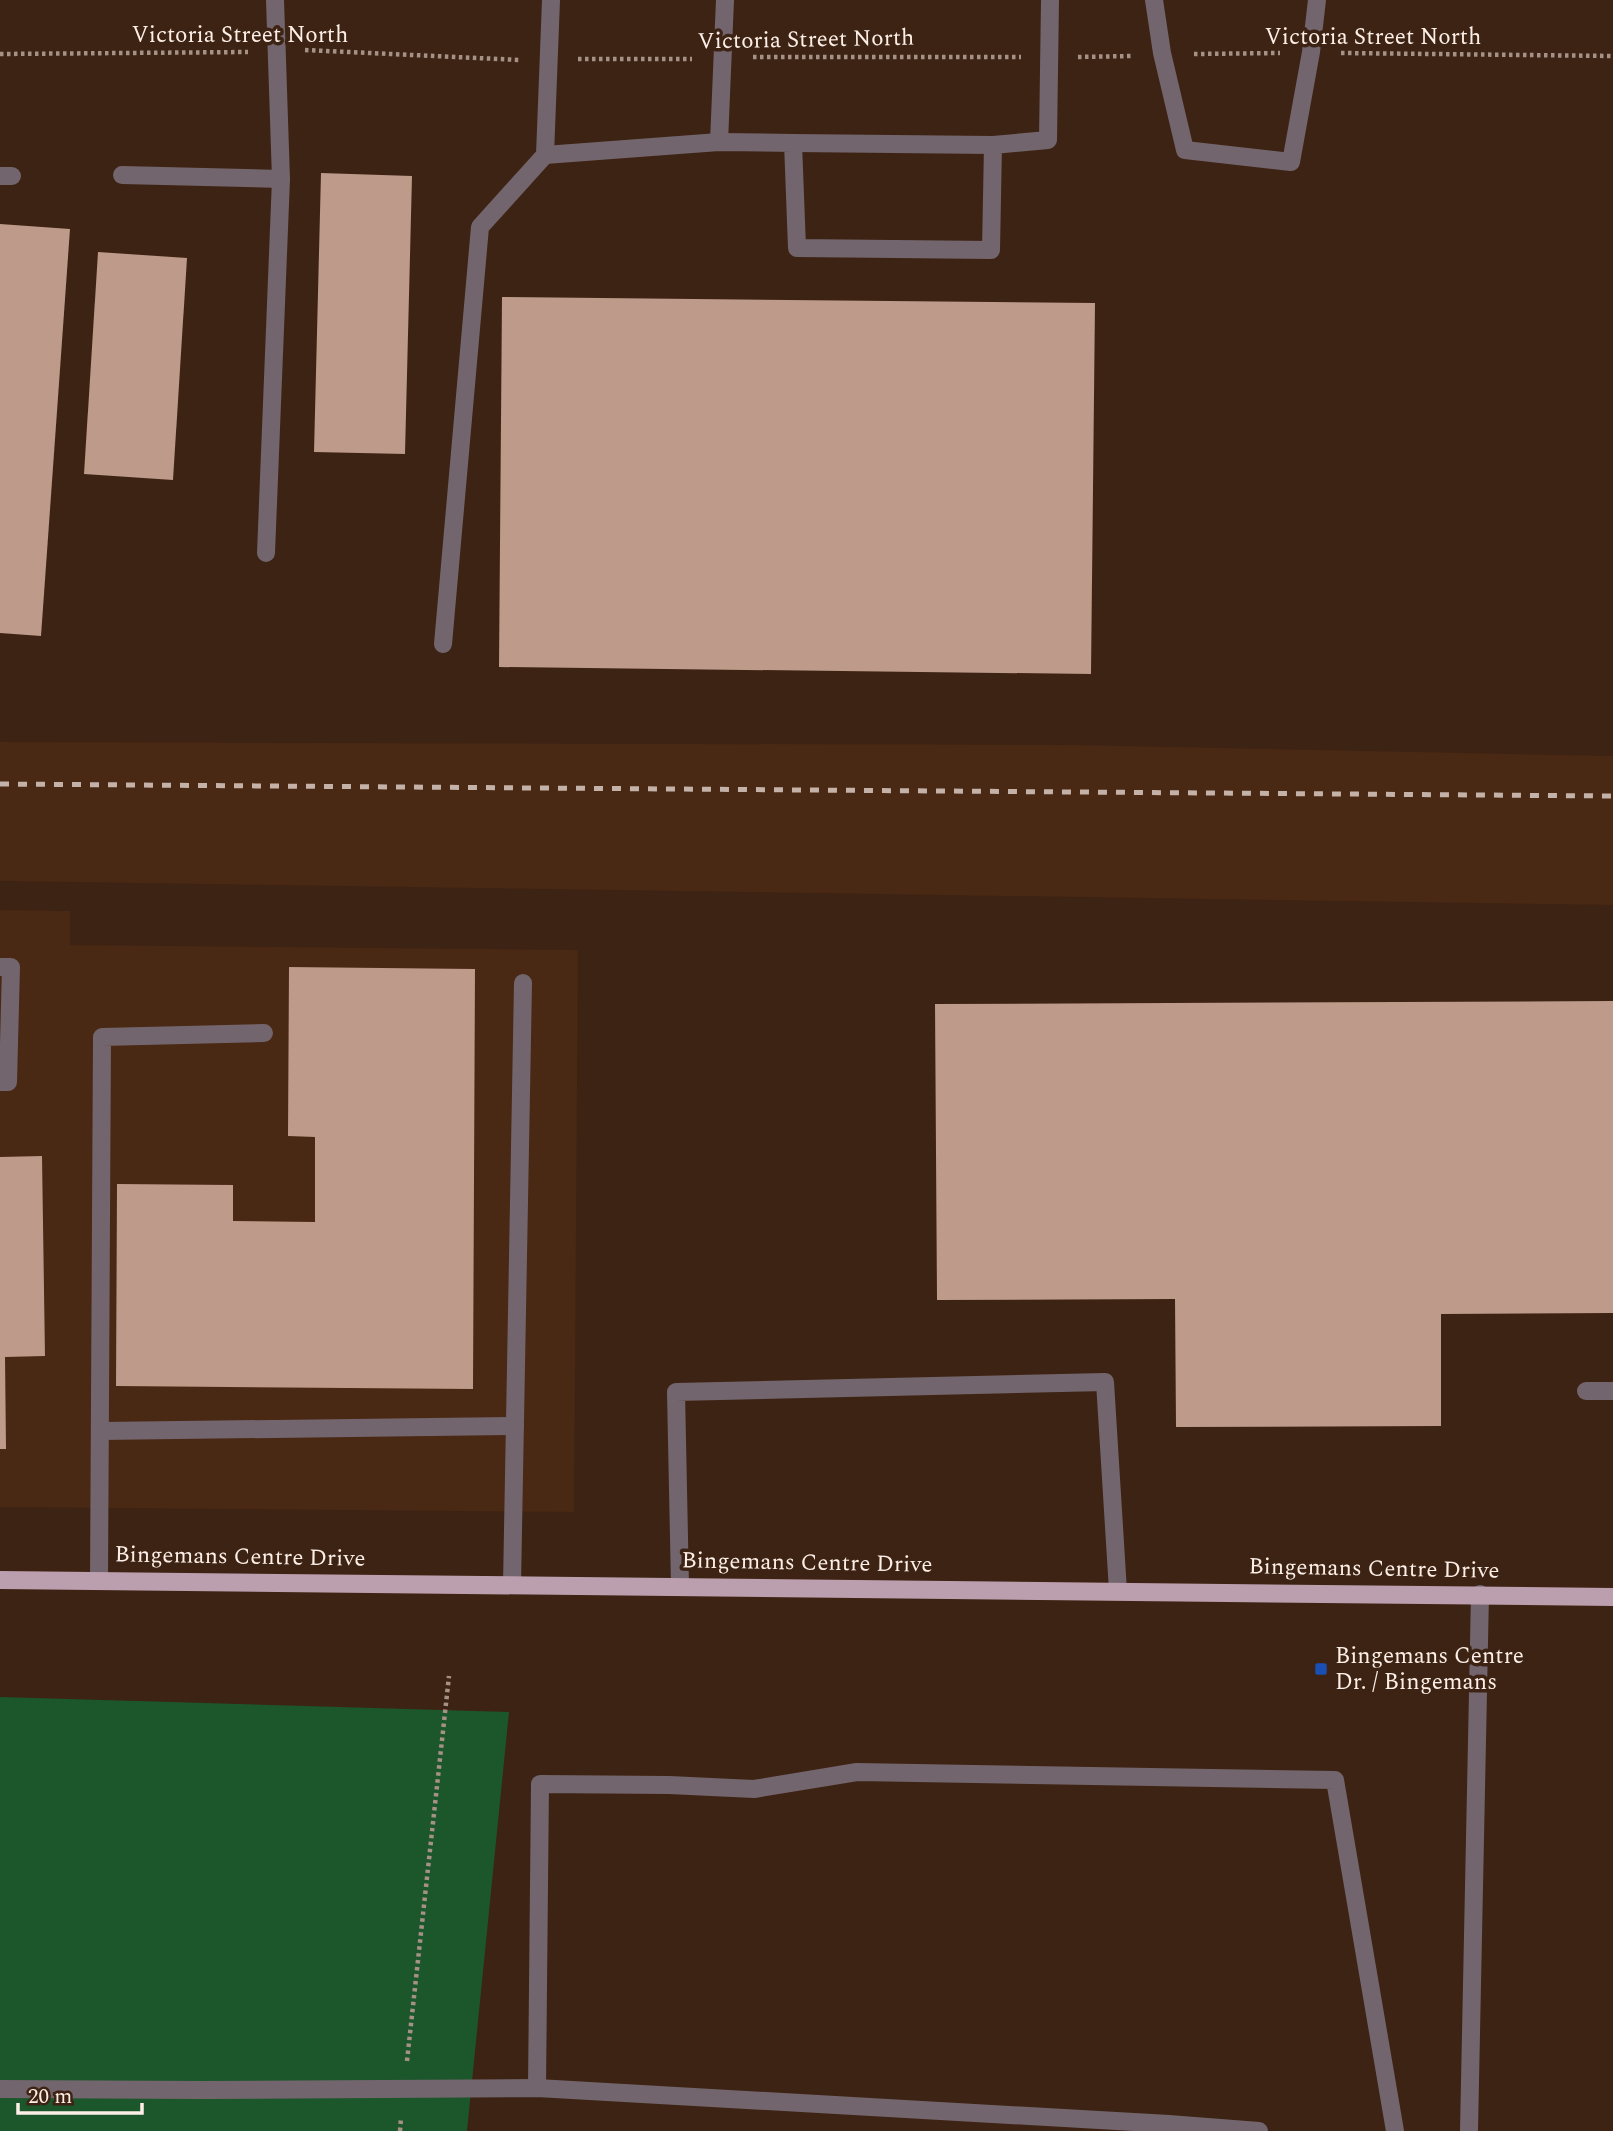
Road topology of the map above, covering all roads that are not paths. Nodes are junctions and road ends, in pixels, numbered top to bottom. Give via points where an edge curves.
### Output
1 (275, 0) edge
2 (551, 0) edge
3 (725, 0) edge
4 (1050, 0) edge
5 (1154, 0) edge
6 (1317, 0) edge
7 (719, 142) junction
8 (793, 144) junction
9 (993, 145) junction
10 (545, 155) junction
11 (122, 175) dead end
12 (281, 179) junction
13 (265, 553) dead end
14 (443, 644) dead end
15 (0, 967) edge
16 (523, 983) dead end
17 (264, 1033) dead end
18 (0, 1082) edge
19 (1586, 1391) dead end
20 (1613, 1391) edge
21 (515, 1426) junction
22 (100, 1431) junction
23 (0, 1580) edge
24 (99, 1580) junction
25 (512, 1585) junction
26 (680, 1586) junction
27 (1118, 1591) junction
28 (1480, 1594) junction
29 (1613, 1597) edge
30 (0, 2088) edge
31 (537, 2088) junction
32 (1055, 2124) edge
33 (1169, 2127) edge
34 (1259, 2131) edge
35 (1395, 2131) edge
36 (1469, 2131) edge

1 - 12 lane
2 - 10 lane
3 - 7 lane
4 - 9 lane via 1048,140
5 - 6 lane via 1185,150 1291,162
7 - 8 lane
7 - 10 lane
8 - 9 lane
8 - 9 lane via 797,248 991,250
10 - 14 lane via 480,227
11 - 12 lane
12 - 13 lane
15 - 18 lane via 11,967 8,1082
16 - 21 lane
17 - 22 lane via 102,1037
19 - 20 lane
21 - 22 lane
21 - 25 lane
22 - 24 lane
23 - 24 main road, Bingemans Centre Drive
24 - 25 main road, Bingemans Centre Drive
25 - 26 main road, Bingemans Centre Drive
26 - 27 main road, Bingemans Centre Drive
26 - 27 lane via 676,1391 1105,1382
27 - 28 main road, Bingemans Centre Drive
28 - 29 main road, Bingemans Centre Drive
28 - 36 lane
30 - 31 lane
31 - 32 lane
31 - 35 lane via 540,1784 754,1789 857,1772 1335,1780
32 - 33 lane
33 - 34 lane

